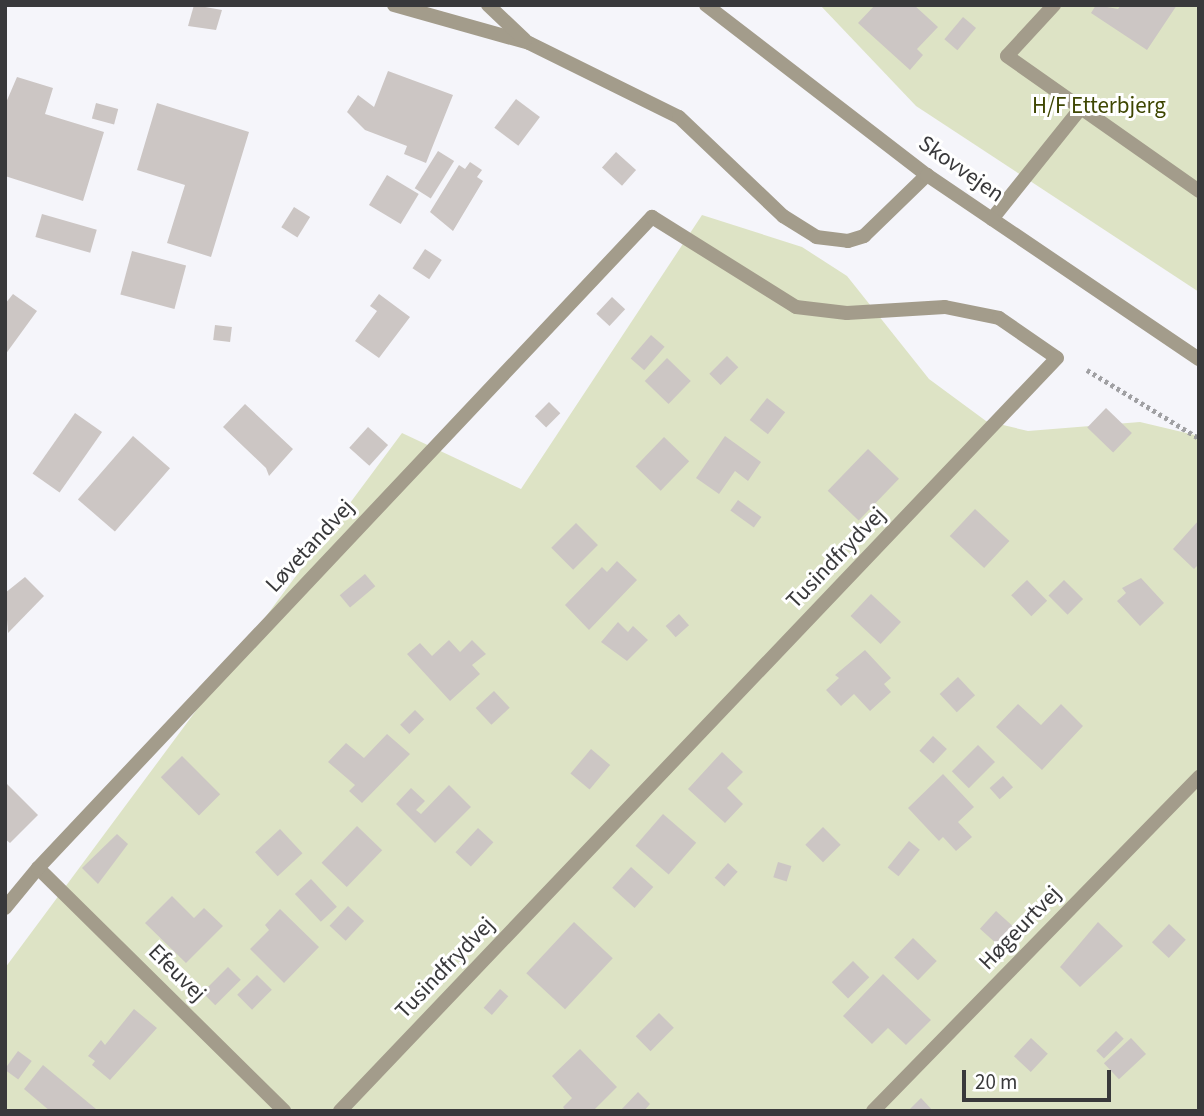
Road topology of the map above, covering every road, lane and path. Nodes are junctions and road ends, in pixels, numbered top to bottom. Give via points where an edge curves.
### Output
1 (394, 5) edge
2 (488, 5) edge
3 (706, 5) edge
4 (1054, 5) edge
5 (529, 43) junction
6 (1081, 108) junction
7 (927, 175) junction
8 (1199, 191) edge
9 (992, 219) junction
10 (1057, 358) junction
11 (1199, 359) edge
12 (1199, 438) edge
13 (1199, 777) edge
14 (37, 868) junction
15 (5, 908) edge
16 (284, 1111) edge
17 (340, 1111) edge
18 (873, 1111) edge

1 - 5 street
2 - 5 street
3 - 7 street, Skovvejen
4 - 6 street via 1007,56
5 - 7 street via 679,117 783,216 816,237 848,242 864,236
6 - 8 street
6 - 9 street
7 - 9 street, Skovvejen
9 - 11 street, Skovvejen
10 - 12 path via 1077,364
10 - 14 street, Løvetandvej via 999,318 946,307 847,313 796,307 652,217
10 - 17 street, Tusindfrydvej
13 - 18 street, Høgeurtvej
14 - 15 street, Løvetandvej
14 - 16 street, Efeuvej

